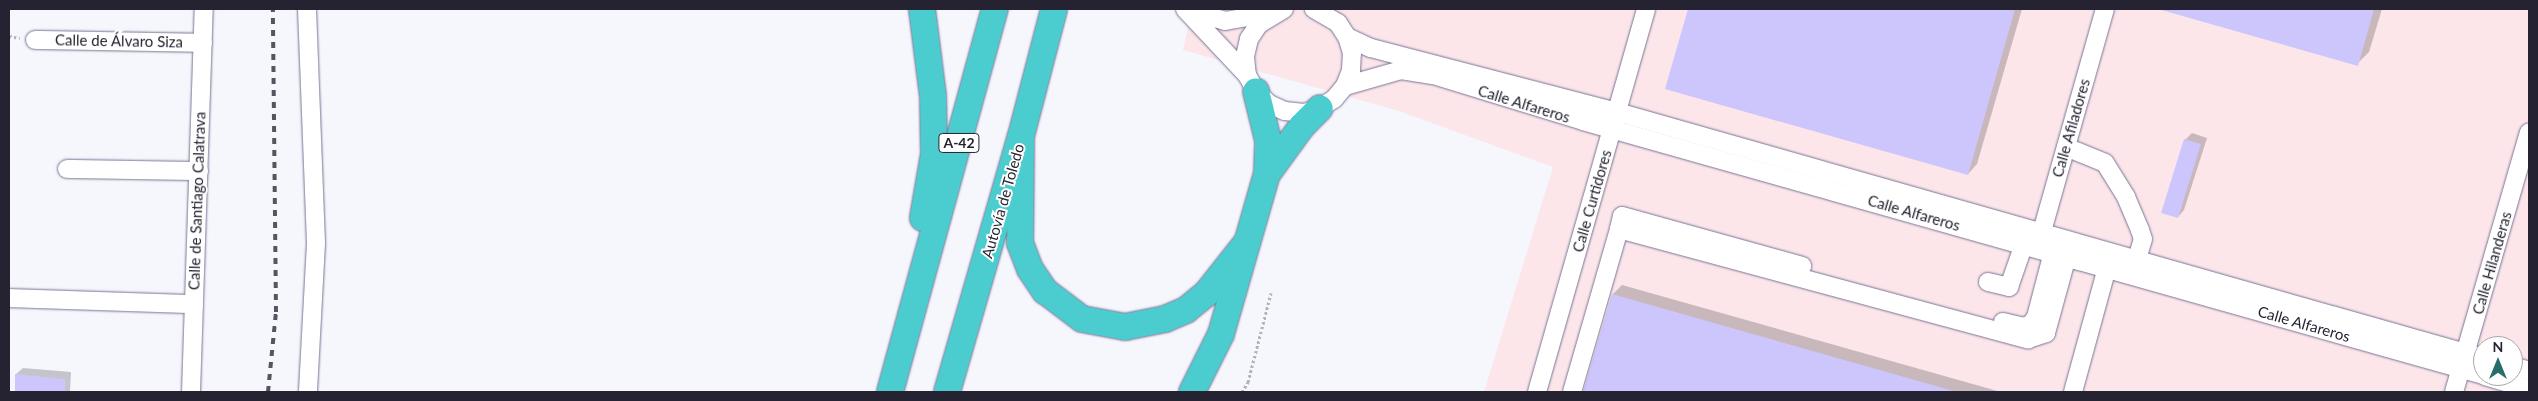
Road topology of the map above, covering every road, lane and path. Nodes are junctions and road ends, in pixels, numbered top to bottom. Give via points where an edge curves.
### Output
1 (204, 9) edge
2 (307, 9) edge
3 (922, 9) edge
4 (995, 9) edge
5 (1054, 9) edge
6 (1186, 9) edge
7 (1314, 9) edge
8 (1646, 9) edge
9 (2106, 9) edge
10 (1279, 11) edge
11 (1347, 37) junction
12 (35, 40) dead end
13 (203, 43) junction
14 (1252, 83) junction
15 (1345, 86) junction
16 (1320, 108) junction
17 (1617, 112) junction
18 (1612, 130) junction
19 (2529, 133) edge
20 (1021, 136) junction
21 (2066, 147) junction
22 (67, 169) dead end
23 (199, 171) junction
24 (1267, 174) junction
25 (1247, 242) junction
26 (2045, 246) junction
27 (2137, 259) junction
28 (2107, 268) junction
29 (922, 278) junction
30 (1988, 282) dead end
31 (1271, 293) dead end
32 (9, 298) edge
33 (194, 304) junction
34 (2473, 360) edge
35 (2463, 361) junction
36 (2473, 368) edge
37 (191, 392) edge
38 (308, 392) edge
39 (890, 392) edge
40 (948, 392) edge
41 (1192, 392) edge
42 (1242, 392) edge
43 (1538, 392) edge
44 (1572, 392) edge
45 (2073, 392) edge
46 (2454, 392) edge

1 - 13 street, Calle de Santiago Calatrava
2 - 38 street via 316,243
3 - 29 highway via 933,96 934,154 916,256
4 - 29 highway, A-42
5 - 20 highway, Autovía de Toledo
6 - 10 street via 1207,19 1225,21
6 - 14 street
7 - 11 street via 1338,23
8 - 17 street, Calle Curtidores
9 - 21 street, Calle Afiladores
10 - 14 street via 1259,24 1249,39 1245,57
11 - 15 street via 1352,53 1351,70
11 - 17 street, Calle Alfareros via 1371,48
12 - 13 street, Calle de Álvaro Siza
13 - 23 street, Calle de Santiago Calatrava
14 - 16 street via 1269,104 1286,111 1304,113
14 - 24 highway via 1268,140
15 - 16 street
15 - 18 street, Calle Alfareros via 1401,70 1433,75
16 - 24 highway via 1302,126
17 - 18 street, Calle Curtidores
17 - 26 street, Calle Alfareros
18 - 26 street, Calle Alfareros
18 - 43 street, Calle Curtidores
19 - 35 street, Calle Hilanderas
20 - 25 highway via 1020,243 1030,269 1044,291 1082,319 1124,327 1145,325 1179,313 1206,294
20 - 40 highway, Autovía de Toledo
21 - 26 street, Calle Afiladores
21 - 27 street via 2105,162 2126,197 2143,239
22 - 23 street
23 - 33 street, Calle de Santiago Calatrava
24 - 25 highway
25 - 41 highway via 1221,334
26 - 27 street, Calle Alfareros
26 - 28 street, Calle Alfareros
26 - 30 street via 2009,287
26 - 44 street via 2036,317 2024,327 1622,216
27 - 35 street, Calle Alfareros
28 - 35 street, Calle Alfareros
28 - 45 street
29 - 39 highway, A-42
31 - 42 path via 1248,382
32 - 33 street
33 - 37 street, Calle de Santiago Calatrava
34 - 35 street, Calle Alfareros
35 - 36 street, Calle Alfareros
35 - 46 street, Calle Hilanderas

